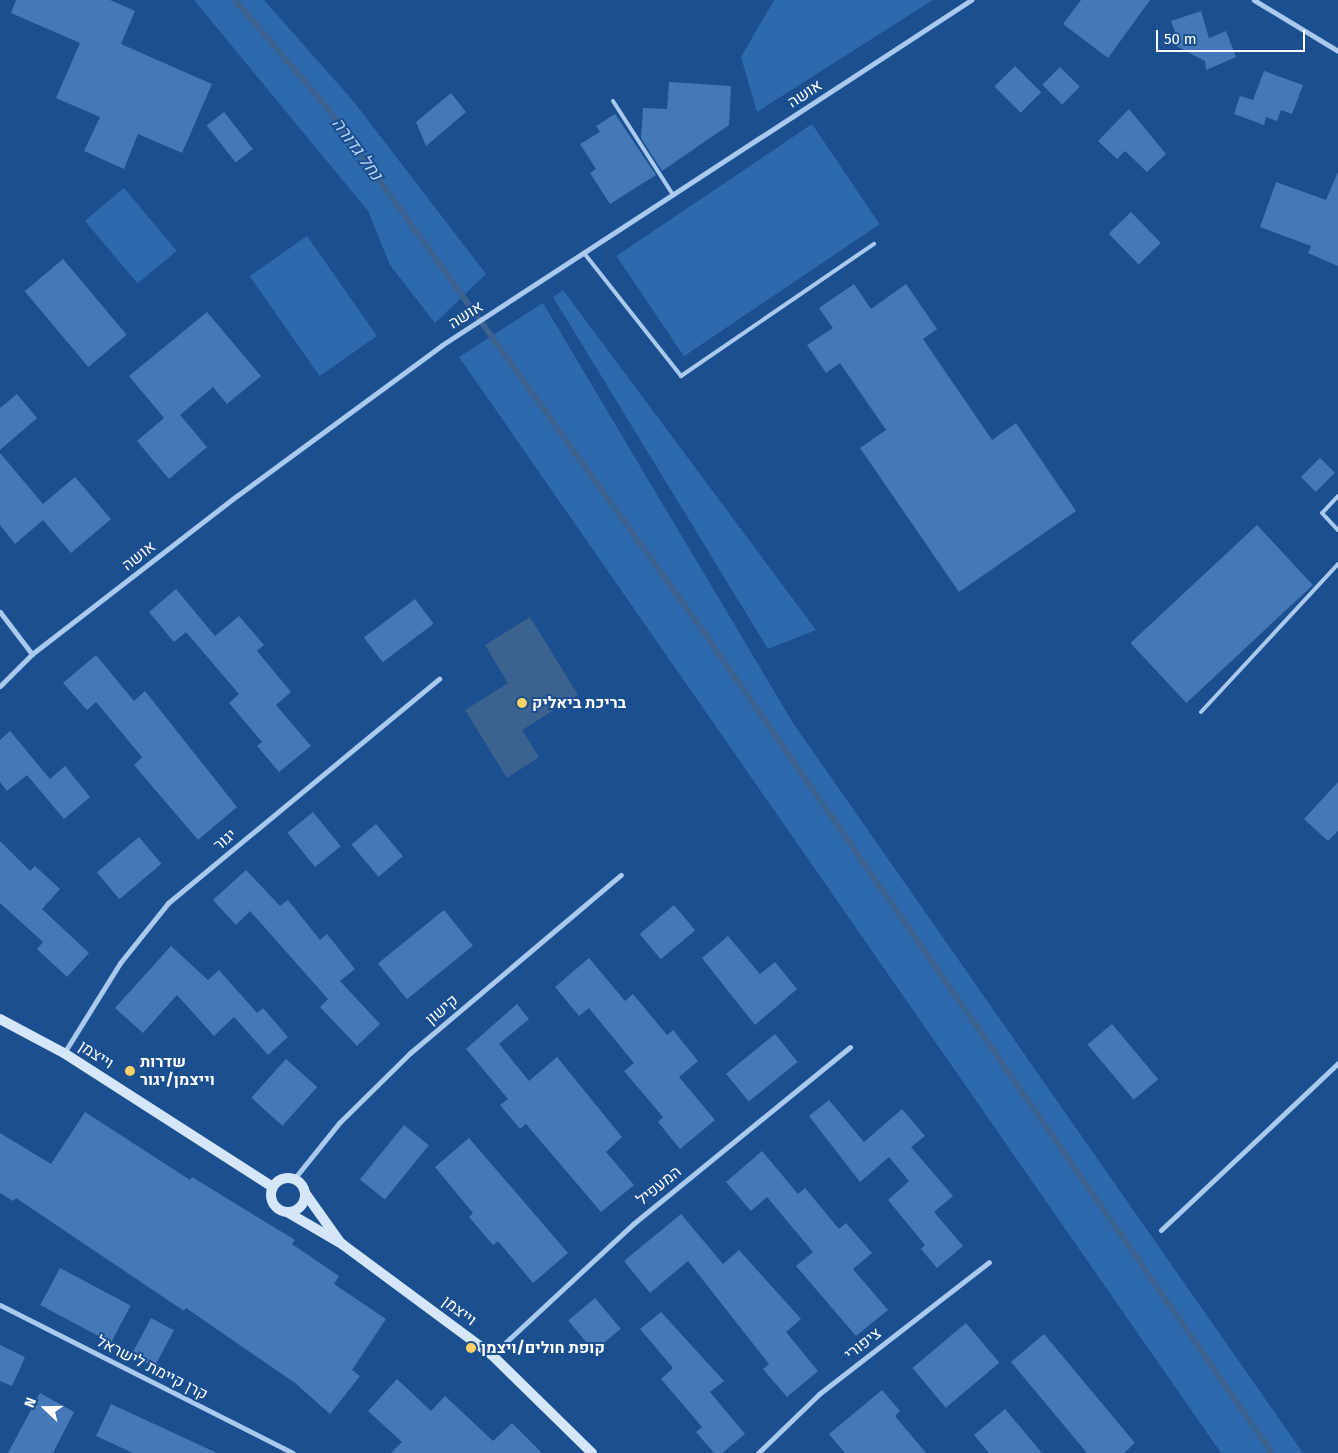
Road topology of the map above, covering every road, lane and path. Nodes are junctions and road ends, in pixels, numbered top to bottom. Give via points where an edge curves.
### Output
1 (971, 0) edge
2 (1254, 0) edge
3 (1338, 51) edge
4 (613, 101) dead end
5 (673, 195) junction
6 (874, 244) dead end
7 (584, 253) junction
8 (1338, 496) edge
9 (1338, 530) edge
10 (1338, 564) edge
11 (0, 612) edge
12 (32, 654) junction
13 (439, 679) dead end
14 (0, 686) edge
15 (1201, 712) dead end
16 (621, 875) dead end
17 (0, 1020) edge
18 (850, 1047) dead end
19 (64, 1053) junction
20 (1338, 1063) edge
21 (294, 1179) junction
22 (273, 1187) junction
23 (305, 1193) junction
24 (287, 1212) junction
25 (1161, 1230) dead end
26 (342, 1244) junction
27 (989, 1262) dead end
28 (0, 1305) edge
29 (492, 1355) junction
30 (293, 1453) edge
31 (592, 1453) edge
32 (758, 1453) edge

1 - 5 street, אושה
2 - 3 street
4 - 5 lane
5 - 7 street, אושה
6 - 7 lane via 680,376
7 - 12 street, אושה via 470,328 238,495
8 - 9 lane via 1322,513
10 - 15 lane
11 - 12 street
12 - 14 street, אושה
13 - 19 street, יגור via 168,903 120,963
16 - 21 street, קישון via 410,1053 339,1123
17 - 19 street, וייצמן
18 - 29 street, המעפיל via 633,1224
19 - 22 street, וייצמן
20 - 25 street
21 - 22 street via 280,1180
21 - 23 street
22 - 24 street via 273,1203
23 - 24 street via 302,1204
23 - 26 street, וייצמן
24 - 26 street, וייצמן
26 - 29 street, וייצמן
27 - 32 street, ציפורי via 819,1394
28 - 30 street, קרן קיימת לישראל
29 - 31 street, וייצמן

